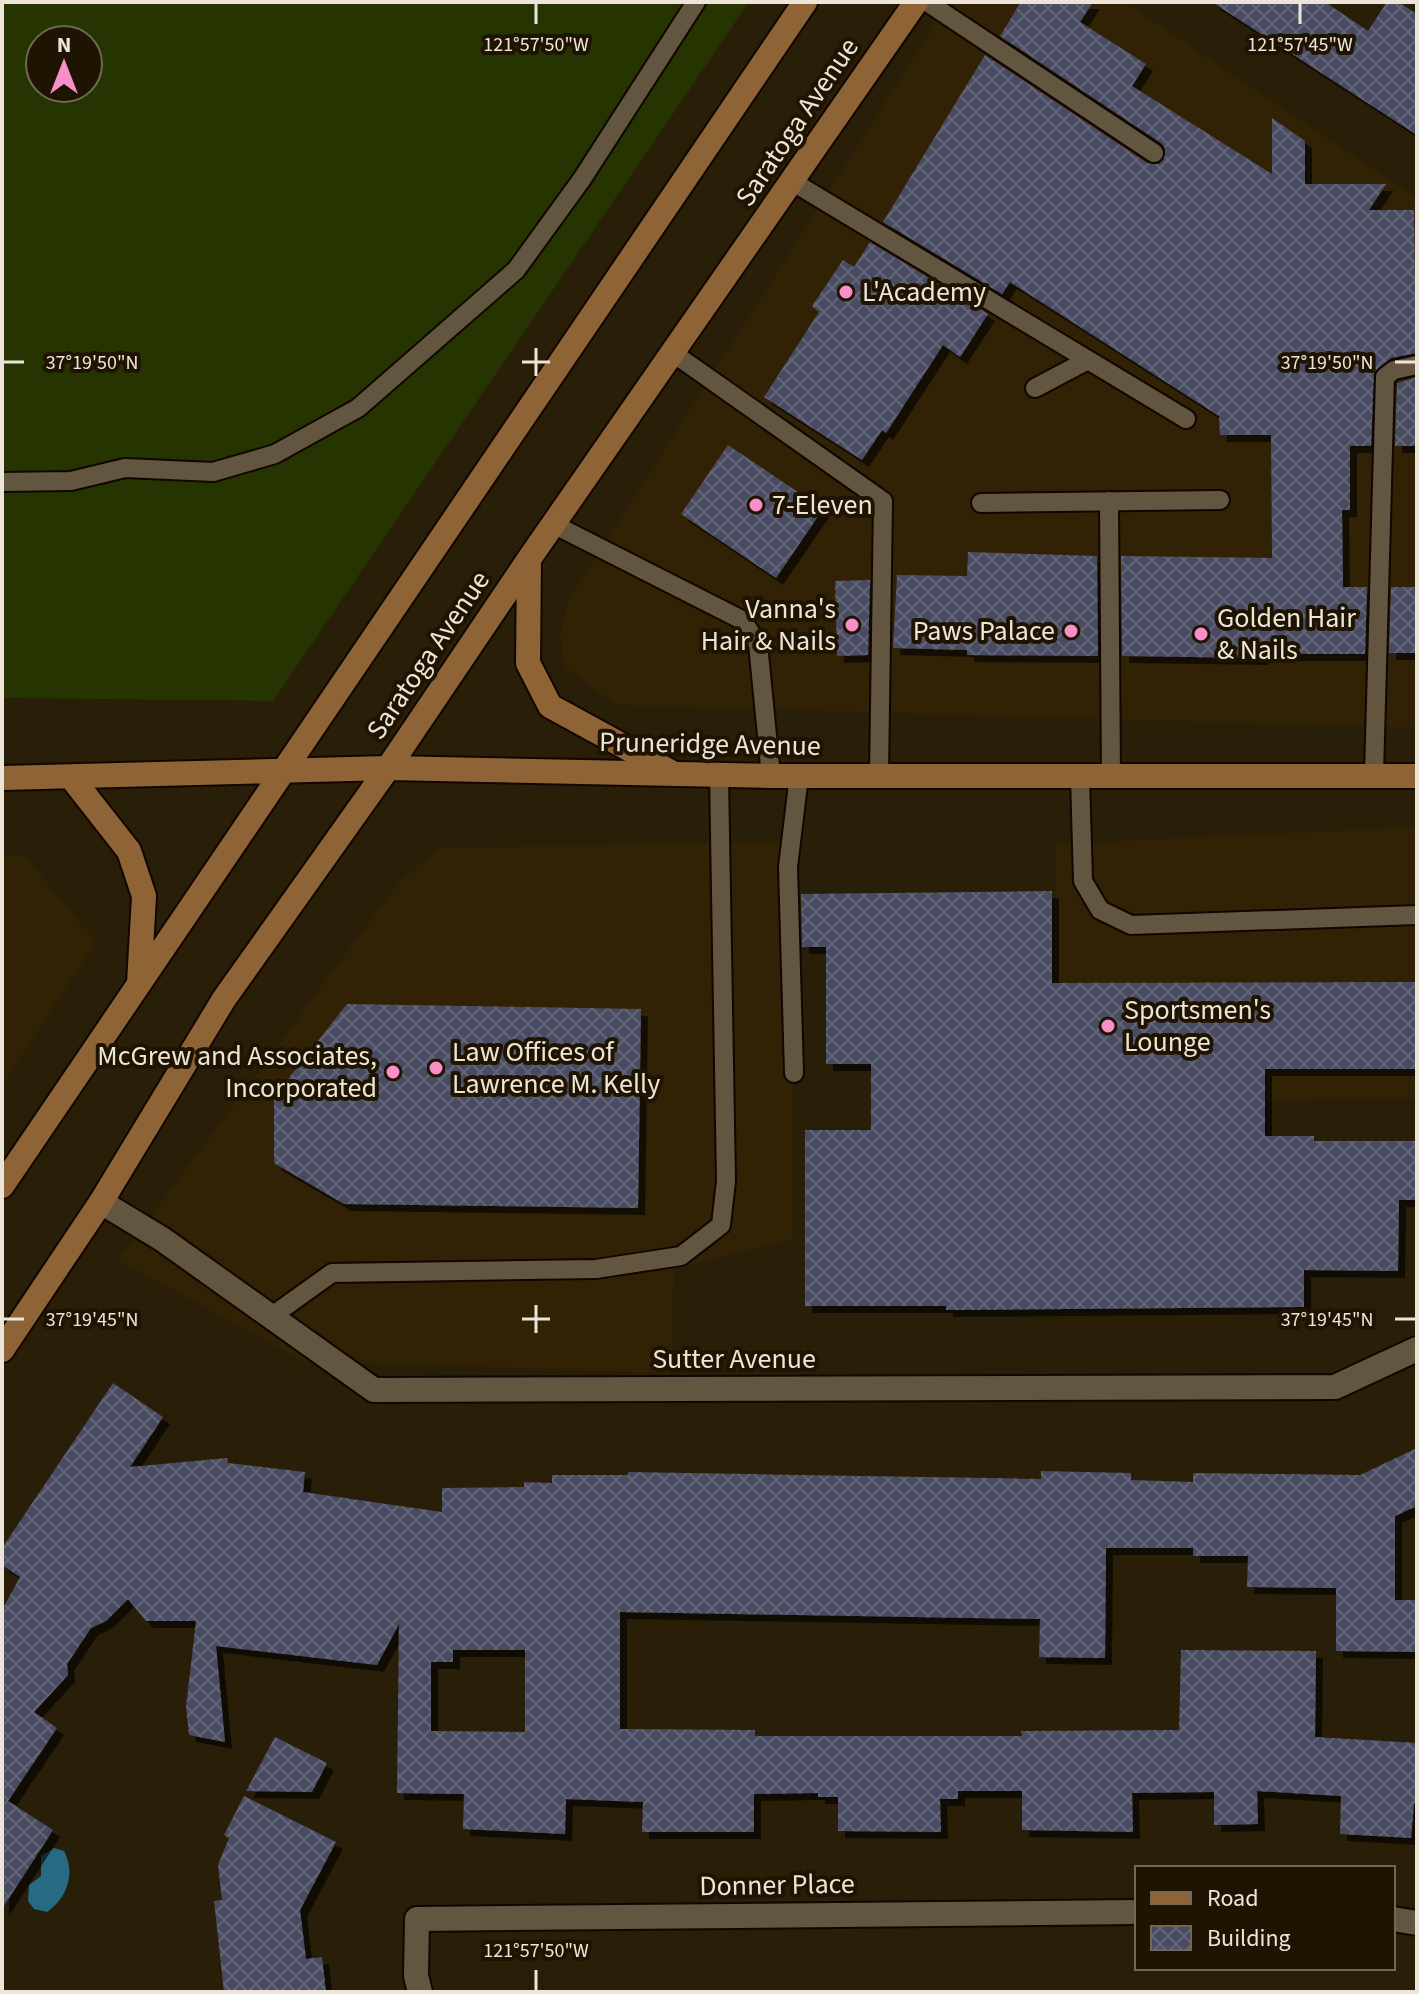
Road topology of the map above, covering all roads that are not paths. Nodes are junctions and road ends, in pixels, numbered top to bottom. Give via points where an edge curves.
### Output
1 (696, 2) edge
2 (805, 2) edge
3 (916, 2) edge
4 (927, 2) edge
5 (1154, 153) dead end
6 (793, 182) junction
7 (673, 353) junction
8 (1088, 360) junction
9 (1417, 365) edge
10 (1035, 388) dead end
11 (1186, 419) dead end
12 (2, 482) edge
13 (1220, 500) dead end
14 (1109, 501) junction
15 (981, 503) dead end
16 (553, 524) junction
17 (529, 559) junction
18 (388, 768) junction
19 (287, 771) junction
20 (674, 774) junction
21 (1374, 774) junction
22 (719, 775) junction
23 (771, 776) junction
24 (799, 776) junction
25 (879, 776) junction
26 (1080, 776) junction
27 (1417, 776) edge
28 (71, 777) junction
29 (2, 778) edge
30 (1111, 778) junction
31 (1417, 915) edge
32 (139, 986) junction
33 (794, 1073) dead end
34 (2, 1186) edge
35 (101, 1202) junction
36 (272, 1316) junction
37 (1417, 1349) edge
38 (2, 1350) edge
39 (1135, 1912) edge
40 (1395, 1919) edge
41 (1417, 1923) edge
42 (420, 1992) edge

1 - 12 lane via 582,179 516,270 358,408 275,454 213,472 125,468 71,481
2 - 19 main road, Saratoga Avenue
3 - 6 main road, Saratoga Avenue
4 - 5 lane
6 - 7 main road, Saratoga Avenue
6 - 8 lane
7 - 16 main road, Saratoga Avenue
7 - 25 lane via 883,501
8 - 10 lane
8 - 11 lane
9 - 21 lane via 1385,377
13 - 14 lane
14 - 15 lane
14 - 30 lane
16 - 17 main road, Saratoga Avenue
16 - 23 lane via 742,620 758,644
17 - 18 main road, Saratoga Avenue
17 - 20 main road via 528,663 550,706
18 - 19 main road, Pruneridge Avenue
18 - 20 main road, Pruneridge Avenue
18 - 35 main road, Saratoga Avenue via 224,999
19 - 28 main road, Pruneridge Avenue
19 - 32 main road, Saratoga Avenue
20 - 22 main road, Pruneridge Avenue
21 - 27 main road, Pruneridge Avenue
21 - 30 main road, Pruneridge Avenue
22 - 23 main road, Pruneridge Avenue
22 - 36 lane via 726,1181 721,1225 681,1256 596,1269 332,1273
23 - 24 main road, Pruneridge Avenue
24 - 25 main road, Pruneridge Avenue
24 - 33 lane via 788,867
25 - 26 main road, Pruneridge Avenue
26 - 30 main road, Pruneridge Avenue
26 - 31 lane via 1083,881 1100,910 1131,925
28 - 29 main road, Pruneridge Avenue
28 - 32 main road via 129,851 144,896
32 - 34 main road, Saratoga Avenue
35 - 36 street, Sutter Avenue
35 - 38 main road, Saratoga Avenue
36 - 37 street, Sutter Avenue via 374,1390 1335,1387
39 - 42 street, Donner Place via 417,1919
40 - 41 street

